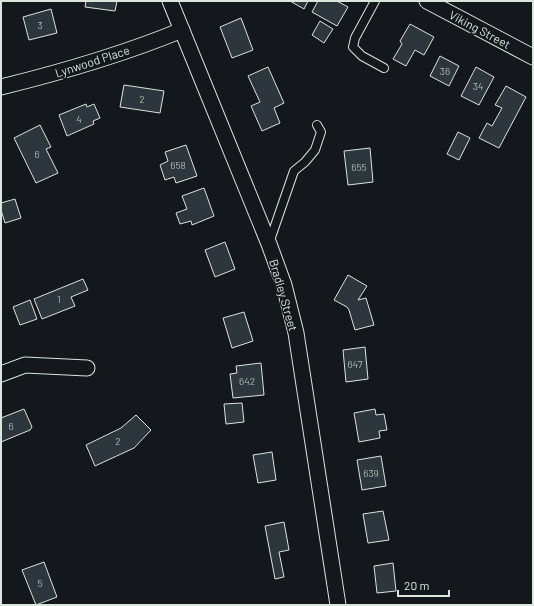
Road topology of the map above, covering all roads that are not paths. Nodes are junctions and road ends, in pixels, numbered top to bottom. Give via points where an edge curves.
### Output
1 (170, 1) edge
2 (374, 1) edge
3 (427, 1) edge
4 (182, 30) junction
5 (533, 57) edge
6 (384, 68) dead end
7 (1, 87) edge
8 (317, 125) dead end
9 (269, 244) junction
10 (86, 368) dead end
11 (1, 374) edge
12 (335, 605) edge

1 - 4 street, Bradley Street
2 - 6 lane via 355,38 354,47 362,56
3 - 5 street, Viking Street
4 - 7 street, Lynwood Place via 107,57
4 - 9 street, Bradley Street
8 - 9 lane via 321,132 315,150 294,171
9 - 12 street, Bradley Street via 284,284 296,333
10 - 11 street via 25,365

